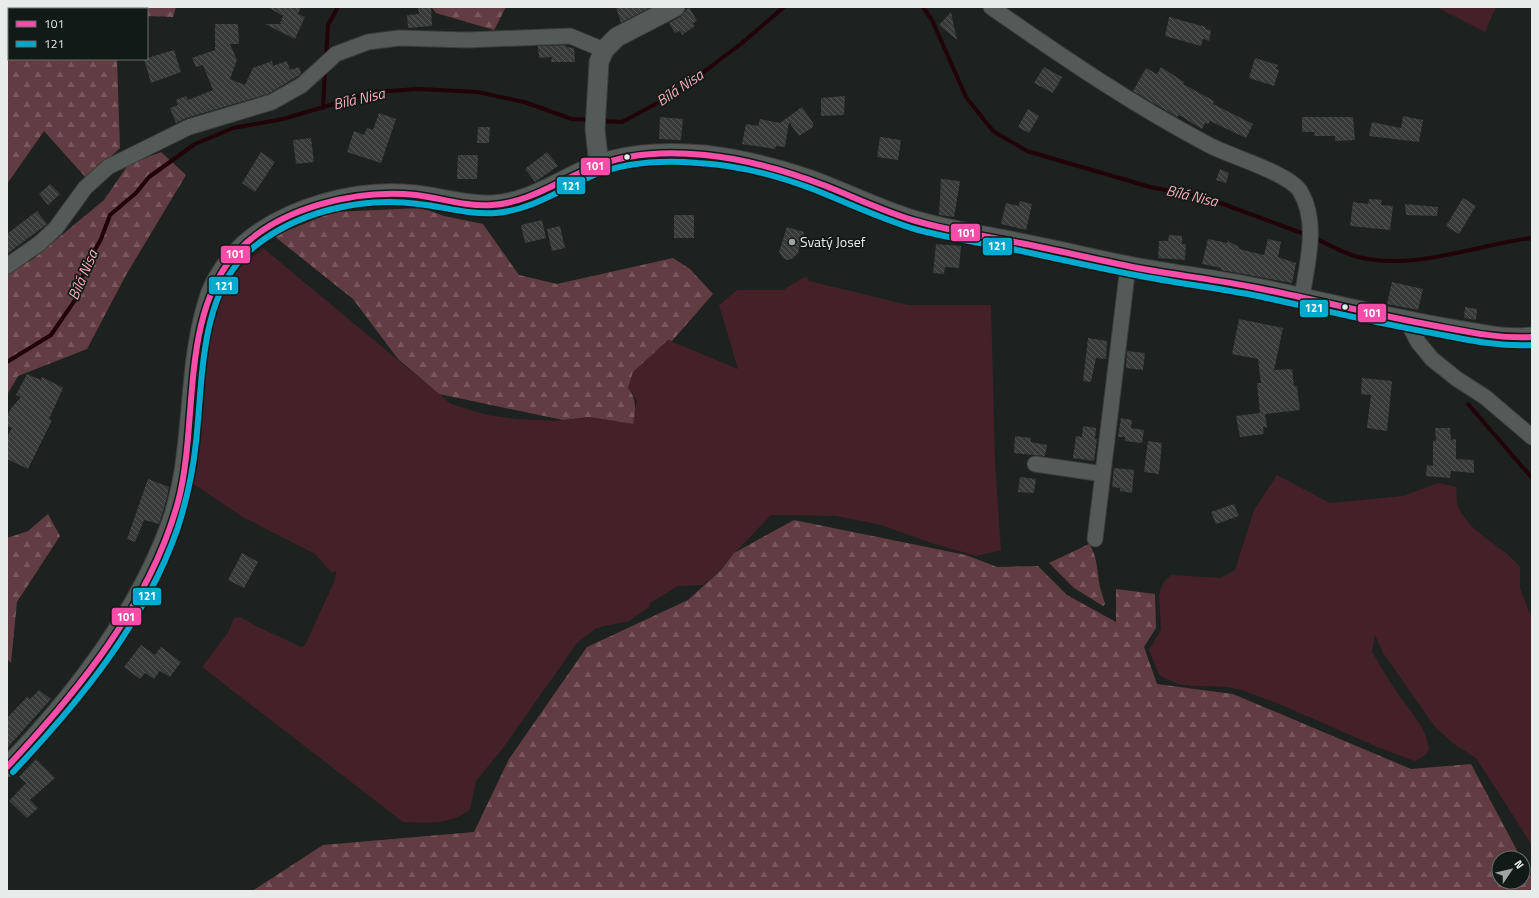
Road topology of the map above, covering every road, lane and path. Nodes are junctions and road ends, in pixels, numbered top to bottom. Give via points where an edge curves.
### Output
1 (675, 7) edge
2 (991, 7) edge
3 (604, 50) junction
4 (599, 164) junction
5 (7, 266) edge
6 (1128, 266) junction
7 (1302, 298) junction
8 (1407, 321) junction
9 (1532, 337) edge
10 (1532, 437) edge
11 (1035, 464) dead end
12 (1103, 474) junction
13 (1095, 539) dead end
14 (7, 767) edge

1 - 3 street via 617,37
2 - 7 street via 1158,116 1209,145 1283,177 1299,189 1307,204 1310,223
3 - 4 street via 599,62 595,130
3 - 5 street via 570,36 467,40 399,38 368,42 336,54 302,85 272,102 189,128 108,167 85,188 51,233
4 - 6 street via 631,156 665,154 705,155 753,163 798,175 908,218 948,229
4 - 14 street via 534,196 503,204 477,205 394,194 349,198 287,216 272,224 244,246 228,263 213,288 205,315 181,486 168,530 149,572 111,639 67,700
6 - 7 street via 1200,277
6 - 12 street
7 - 8 street
8 - 9 street via 1508,339
8 - 10 street via 1418,342 1432,359 1485,397
11 - 12 street
12 - 13 street

